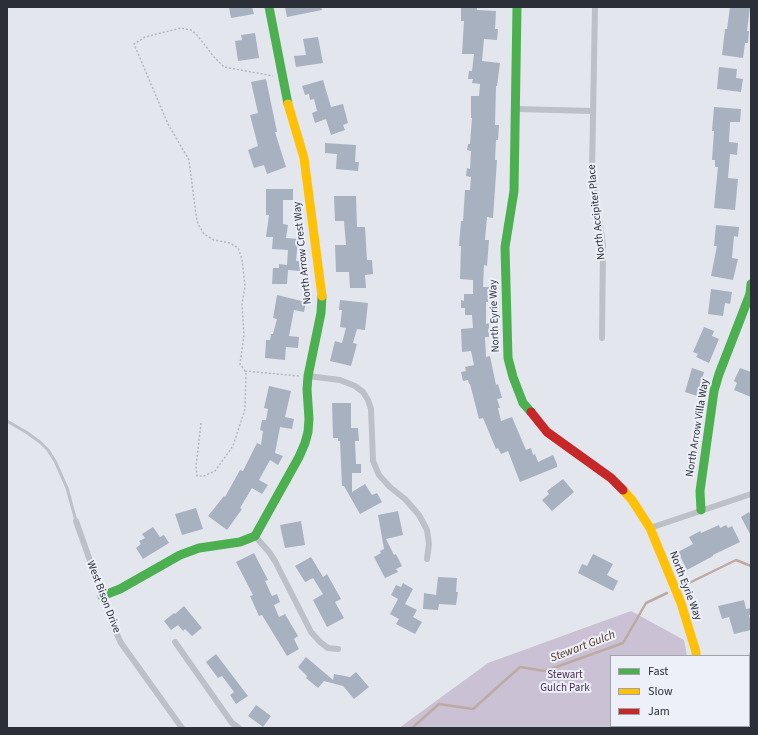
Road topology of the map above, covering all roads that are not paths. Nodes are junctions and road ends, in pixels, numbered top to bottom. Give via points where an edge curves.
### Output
1 (270, 7) edge
2 (517, 7) edge
3 (595, 7) edge
4 (516, 109) junction
5 (593, 111) junction
6 (751, 284) edge
7 (602, 338) dead end
8 (305, 376) junction
9 (7, 422) edge
10 (751, 494) edge
11 (701, 510) junction
12 (76, 521) joint
13 (650, 528) junction
14 (255, 536) junction
15 (427, 559) dead end
16 (102, 596) junction
17 (175, 642) dead end
18 (338, 649) dead end
19 (696, 655) edge
20 (182, 728) edge
21 (239, 728) edge

1 - 8 street, North Arrow Crest Way via 286,97 304,158 322,299 321,313
2 - 4 street, North Eyrie Way
3 - 5 street, North Accipiter Place
4 - 5 street
4 - 13 street, North Eyrie Way via 514,190 505,247 508,358 513,377 523,403 534,418 547,432 611,478 632,500
5 - 7 street, North Accipiter Place via 592,172 603,245
6 - 11 street, North Arrow Villa Way via 750,294 714,391 700,491
8 - 14 street, North Arrow Crest Way via 309,419 305,443
8 - 15 street via 340,380 363,392 371,409 373,461 379,475 419,515 427,530
9 - 12 lane via 26,432 48,450 67,488
10 - 11 street
11 - 13 street
12 - 16 street, West Bison Drive
13 - 19 street, North Eyrie Way via 681,604
14 - 16 street via 240,542 199,548 180,555 120,589
14 - 18 street via 275,561 311,632 328,648
16 - 20 street, West Bison Drive via 121,643
17 - 21 street via 232,723

